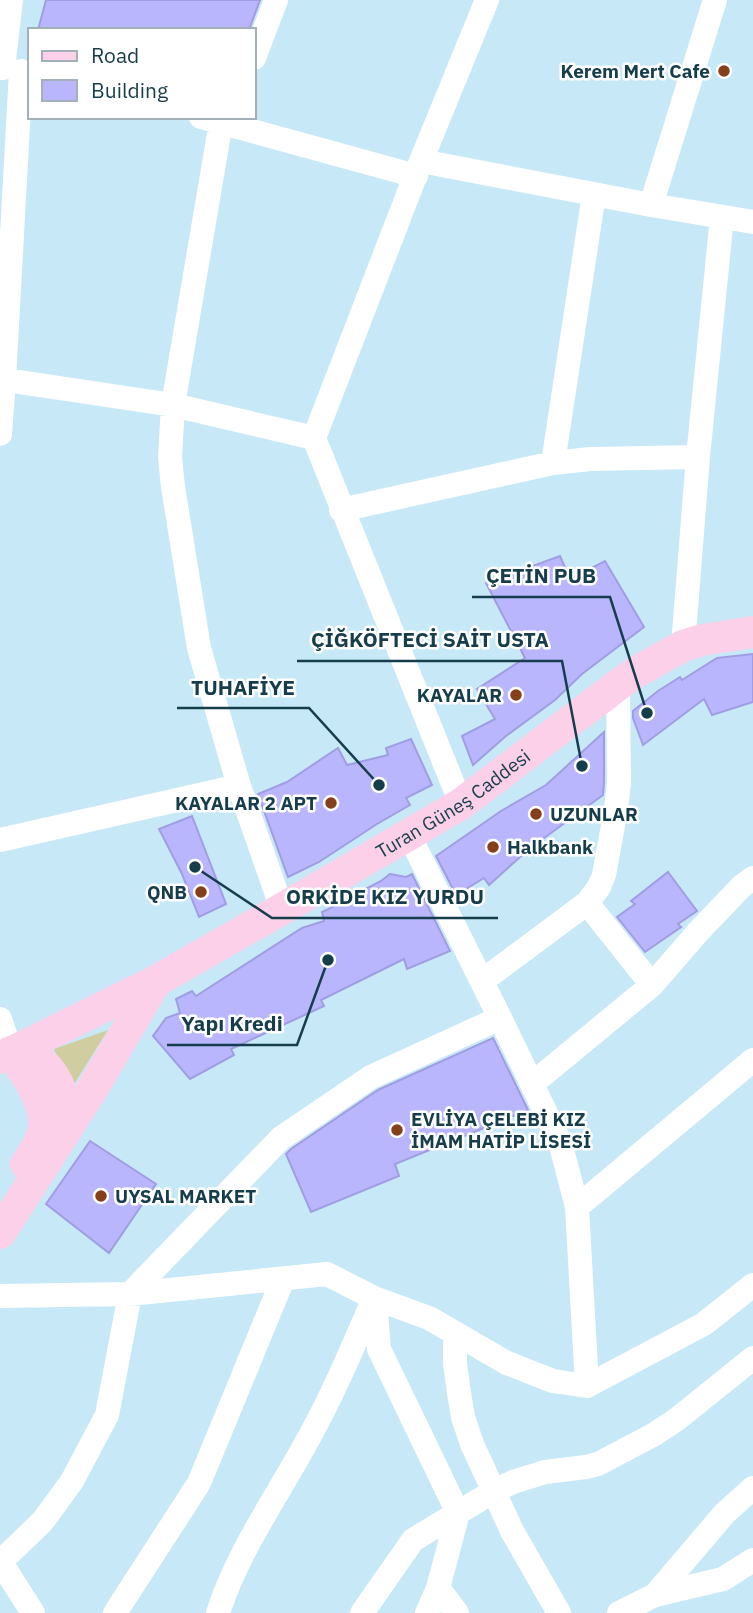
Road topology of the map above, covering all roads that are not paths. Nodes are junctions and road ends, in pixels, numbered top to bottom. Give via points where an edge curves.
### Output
1 (10, 0) edge
2 (276, 0) edge
3 (487, 0) edge
4 (716, 0) edge
5 (256, 53) edge
6 (13, 70) edge
7 (220, 120) edge
8 (418, 168) junction
9 (594, 194) junction
10 (651, 205) junction
11 (722, 217) junction
12 (753, 222) edge
13 (2, 380) edge
14 (173, 405) junction
15 (0, 434) edge
16 (314, 438) junction
17 (698, 457) junction
18 (552, 463) junction
19 (341, 510) junction
20 (753, 632) edge
21 (683, 646) junction
22 (618, 685) junction
23 (239, 786) junction
24 (461, 804) junction
25 (409, 835) junction
26 (0, 841) edge
27 (753, 878) edge
28 (587, 903) junction
29 (282, 909) junction
30 (156, 981) junction
31 (482, 981) junction
32 (652, 985) junction
33 (500, 1018) junction
34 (0, 1019) edge
35 (6, 1055) edge
36 (753, 1060) edge
37 (532, 1084) junction
38 (58, 1143) junction
39 (0, 1207) edge
40 (577, 1207) junction
41 (0, 1233) edge
42 (283, 1279) junction
43 (753, 1285) edge
44 (130, 1294) junction
45 (0, 1296) edge
46 (374, 1298) junction
47 (455, 1334) junction
48 (753, 1359) edge
49 (587, 1386) junction
50 (753, 1488) edge
51 (494, 1491) junction
52 (458, 1513) junction
53 (753, 1560) edge
54 (0, 1561) edge
55 (438, 1588) junction
56 (660, 1604) edge
57 (33, 1613) edge
58 (115, 1613) edge
59 (218, 1613) edge
60 (362, 1613) edge
61 (428, 1613) edge
62 (457, 1613) edge
63 (559, 1613) edge
64 (619, 1613) edge

1 - 6 street
2 - 5 street
3 - 8 street
4 - 10 street
6 - 13 street
7 - 8 street
7 - 14 street
8 - 9 street
8 - 16 street
9 - 10 street
9 - 18 street
10 - 11 street
11 - 12 street
11 - 17 street
13 - 14 street
13 - 15 street
14 - 16 street
14 - 23 street via 173,487 199,648
16 - 19 street
17 - 18 street
17 - 21 street
18 - 19 street
19 - 24 street
20 - 21 main road, Turan Güneş Caddesi
21 - 22 main road, Turan Güneş Caddesi
22 - 24 main road, Turan Güneş Caddesi
22 - 28 street via 616,809 604,875
23 - 26 street
23 - 29 street
24 - 25 main road, Turan Güneş Caddesi
25 - 29 main road, Turan Güneş Caddesi
25 - 31 street
27 - 32 street
28 - 31 street
28 - 32 street
29 - 30 main road, Turan Güneş Caddesi
30 - 35 main road, Turan Güneş Caddesi
30 - 38 main road
31 - 33 street
32 - 37 street
33 - 37 street
33 - 44 street via 371,1077 281,1138
34 - 35 street
35 - 38 main road via 38,1060 58,1084 64,1111
35 - 39 main road via 34,1087 44,1124 34,1153
36 - 40 street
37 - 40 street via 560,1142
38 - 41 main road
40 - 49 street
42 - 44 street
42 - 46 street via 327,1274
42 - 58 street via 199,1483
43 - 49 street via 704,1324
44 - 45 street
44 - 54 street via 107,1415 56,1503
46 - 47 street via 429,1318
46 - 52 street via 379,1349
46 - 59 street via 308,1440 238,1562
47 - 49 street via 531,1373
47 - 51 street via 463,1417
48 - 51 street via 676,1420 610,1458 586,1467 545,1472
50 - 56 street via 724,1513
51 - 52 street
51 - 63 street
52 - 55 street
52 - 60 street via 413,1539
53 - 56 street
54 - 57 street
55 - 61 street
55 - 62 street
56 - 64 street

